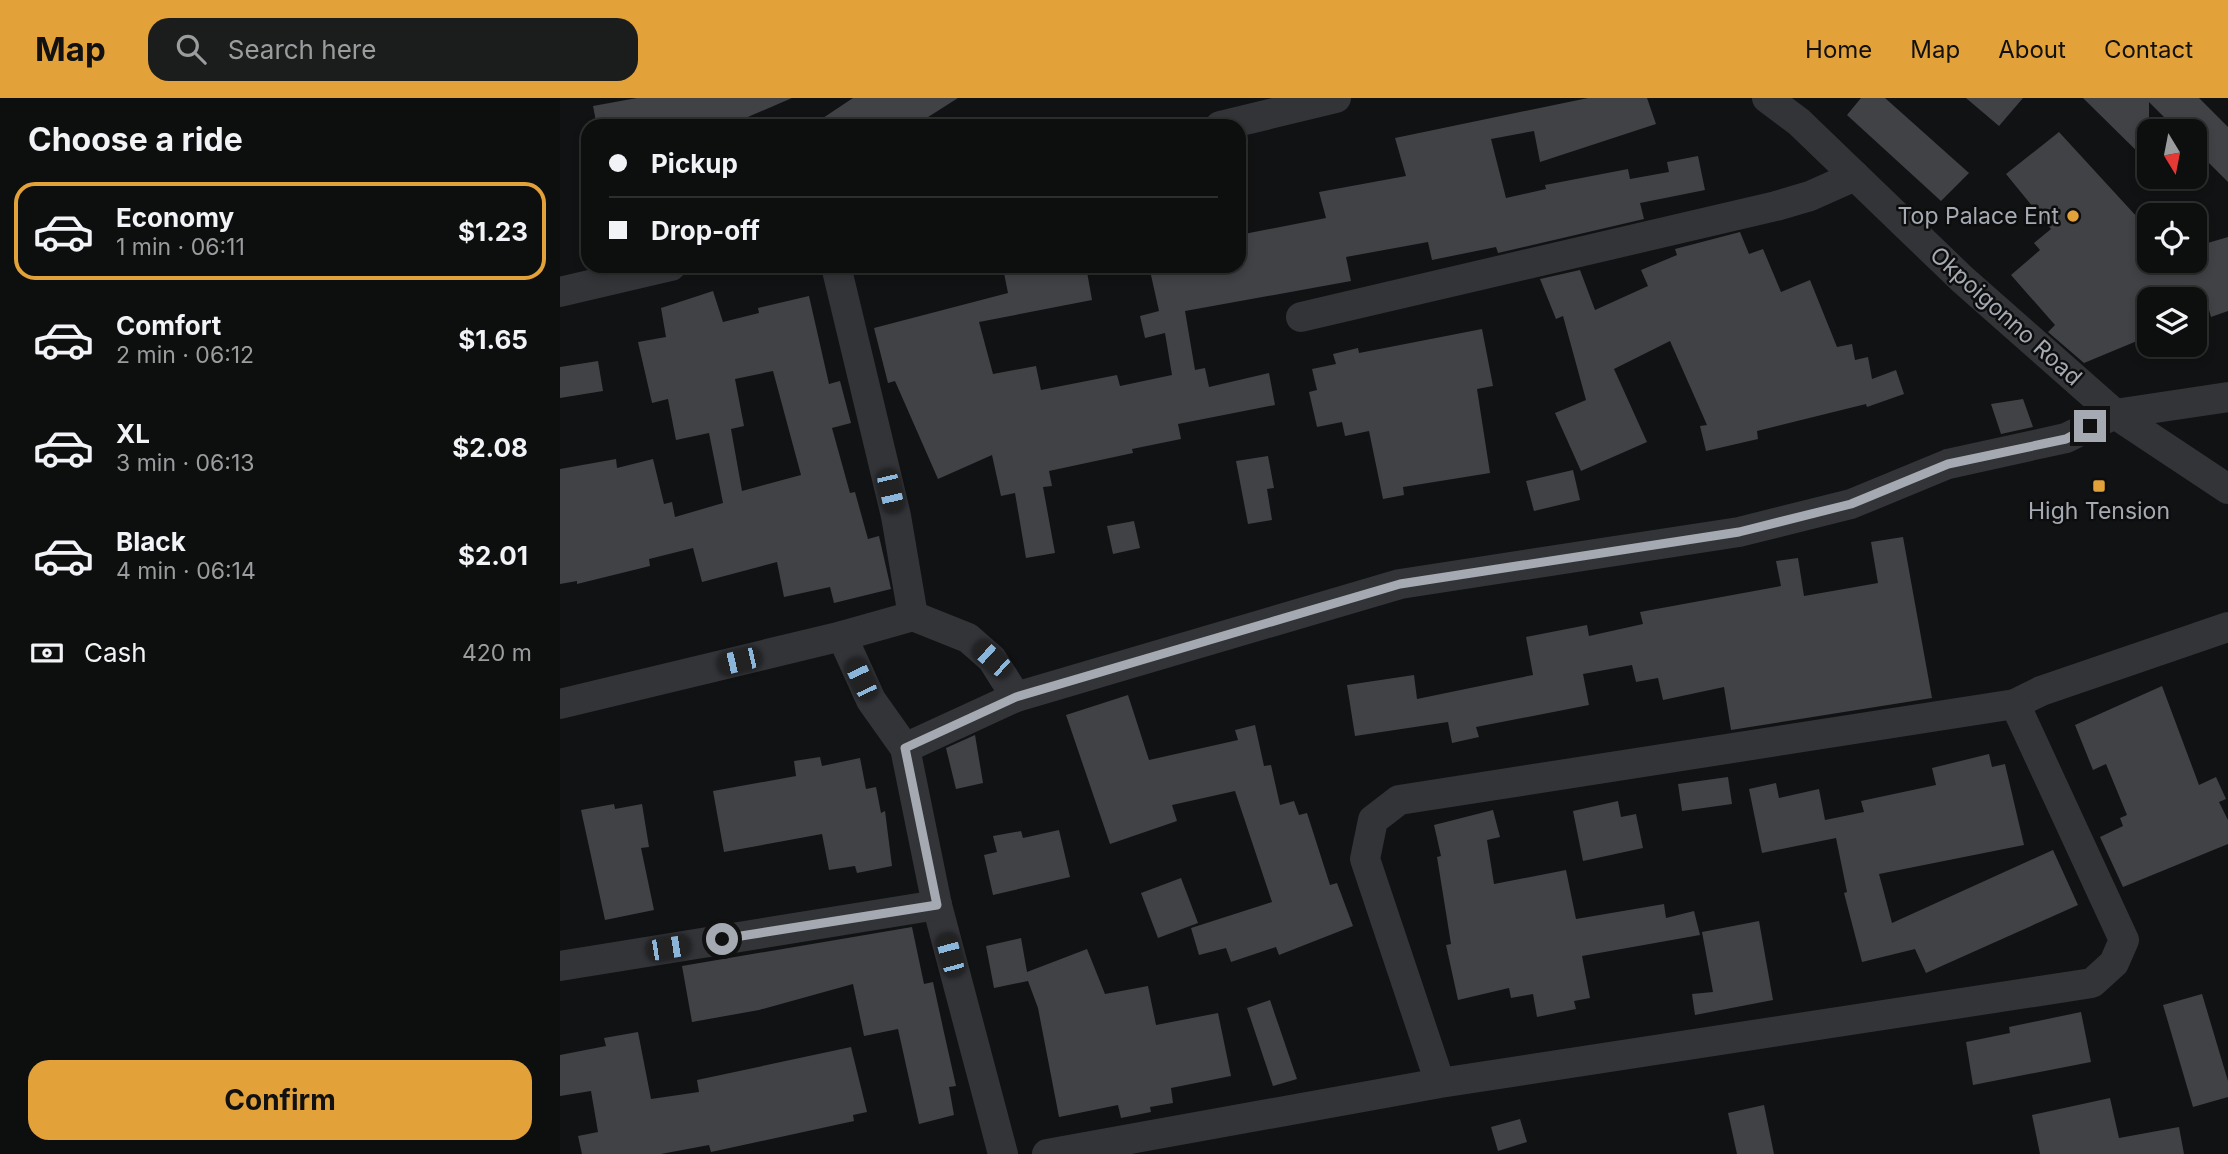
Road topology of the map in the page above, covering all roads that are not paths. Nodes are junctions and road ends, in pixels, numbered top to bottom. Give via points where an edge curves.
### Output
1 (1336, 98) edge
2 (1767, 98) edge
3 (1246, 120) edge
4 (1855, 176) junction
5 (641, 273) edge
6 (838, 273) edge
7 (560, 292) edge
8 (1301, 317) dead end
9 (2228, 397) edge
10 (2115, 414) junction
11 (2228, 489) edge
12 (913, 616) junction
13 (2228, 627) edge
14 (842, 636) junction
15 (1016, 697) junction
16 (560, 704) edge
17 (2015, 704) junction
18 (905, 748) junction
19 (937, 905) junction
20 (560, 965) edge
21 (1440, 1083) junction
22 (1003, 1154) edge
23 (1046, 1154) edge

1 - 3 street
2 - 4 street, Okpoigonno Road
4 - 8 street via 1776,206
4 - 10 street, Okpoigonno Road via 1962,279
5 - 7 street
6 - 12 street via 896,516
9 - 10 street
10 - 11 street, Okpoigonno Road
10 - 15 street via 2066,439 1948,464 1851,504 1739,532 1400,584
12 - 14 street
12 - 15 street via 968,638 992,659
13 - 17 street
14 - 16 street
14 - 18 street via 871,700
15 - 18 street
17 - 21 street via 1399,800 1373,820 1365,859
17 - 21 street via 2124,940 2114,962 2092,983
18 - 19 street
19 - 20 street
19 - 22 street
21 - 23 street

